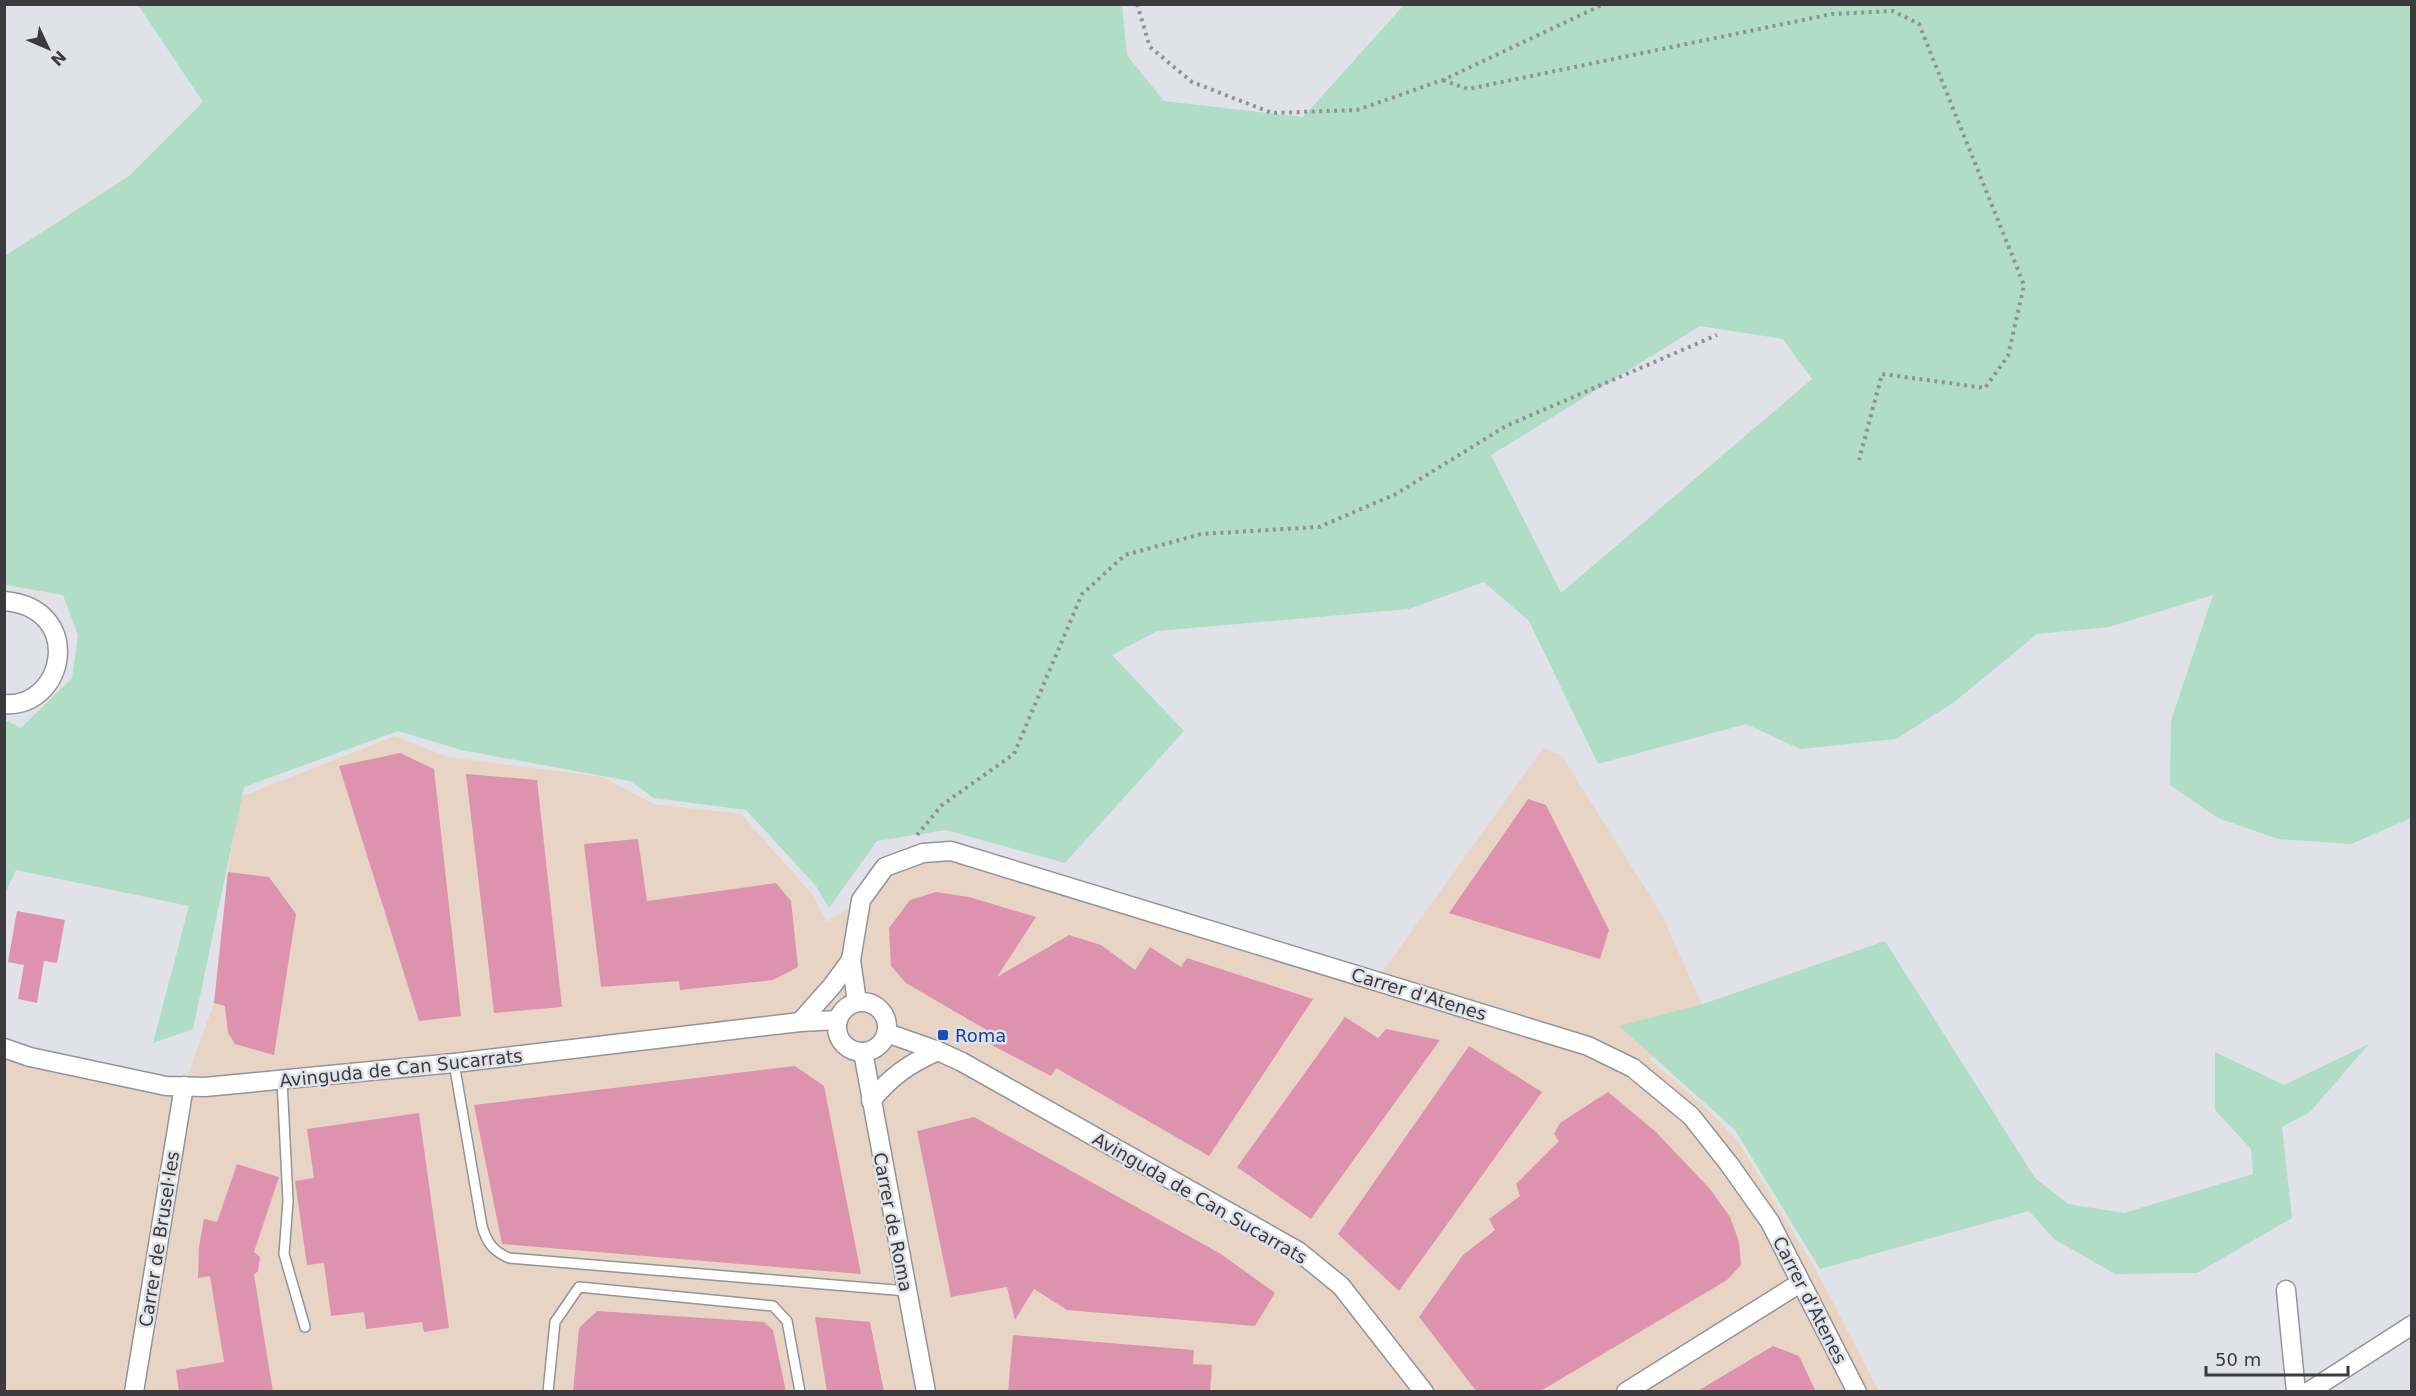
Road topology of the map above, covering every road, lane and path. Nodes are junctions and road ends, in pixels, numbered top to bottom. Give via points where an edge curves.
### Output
1 (1137, 4) edge
2 (1604, 4) edge
3 (1443, 80) junction
4 (1717, 335) dead end
5 (1859, 460) dead end
6 (4, 601) edge
7 (4, 704) edge
8 (923, 853) junction
9 (851, 960) junction
10 (857, 1002) junction
11 (838, 1020) junction
12 (800, 1022) junction
13 (887, 1033) junction
14 (4, 1048) edge
15 (938, 1051) junction
16 (863, 1053) junction
17 (454, 1063) junction
18 (282, 1080) junction
19 (184, 1086) junction
20 (871, 1101) junction
21 (1800, 1283) junction
22 (2286, 1290) dead end
23 (907, 1291) junction
24 (2412, 1325) edge
25 (305, 1327) dead end
26 (134, 1392) edge
27 (548, 1392) edge
28 (800, 1392) edge
29 (926, 1392) edge
30 (1424, 1392) edge
31 (1626, 1392) edge
32 (1857, 1392) edge
33 (2296, 1392) edge
34 (2308, 1392) edge

1 - 3 path via 1150,47 1192,82 1272,113 1357,110
2 - 3 path
3 - 5 path via 1468,89 1832,14 1893,11 1919,24 2024,285 2007,357 1985,388 1882,374
4 - 8 path via 1506,426 1396,494 1319,527 1201,534 1125,555 1082,594 1014,753 942,805 917,836
6 - 7 street via 23,604 45,617 56,634 59,654 51,681 31,698
8 - 9 street, Carrer d'Atenes via 885,867 861,900
8 - 21 street, Carrer d'Atenes via 951,851 1588,1046 1633,1068 1691,1116 1729,1164 1770,1222
9 - 10 street
9 - 12 street
10 - 11 street via 843,1011
10 - 13 street via 865,1001 880,1009 888,1024
11 - 12 street, Avinguda de Can Sucarrats
11 - 16 street via 842,1042
12 - 17 street, Avinguda de Can Sucarrats
13 - 15 street, Avinguda de Can Sucarrats
13 - 16 street via 878,1047
14 - 19 street, Avinguda de Can Sucarrats via 52,1062 166,1086
15 - 20 street via 907,1066
15 - 30 street, Avinguda de Can Sucarrats via 1298,1251 1341,1286
16 - 20 street, Carrer de Roma
17 - 18 street, Avinguda de Can Sucarrats
17 - 23 lane via 482,1226 487,1242 496,1252 508,1258
18 - 19 street, Avinguda de Can Sucarrats
18 - 25 lane via 288,1201 284,1254
19 - 26 street, Carrer de Brusel·les
20 - 23 street, Carrer de Roma
21 - 31 street
21 - 32 street, Carrer d'Atenes
22 - 33 street
23 - 29 street, Carrer de Roma
24 - 34 street
27 - 28 lane via 555,1322 579,1287 773,1306 788,1321

